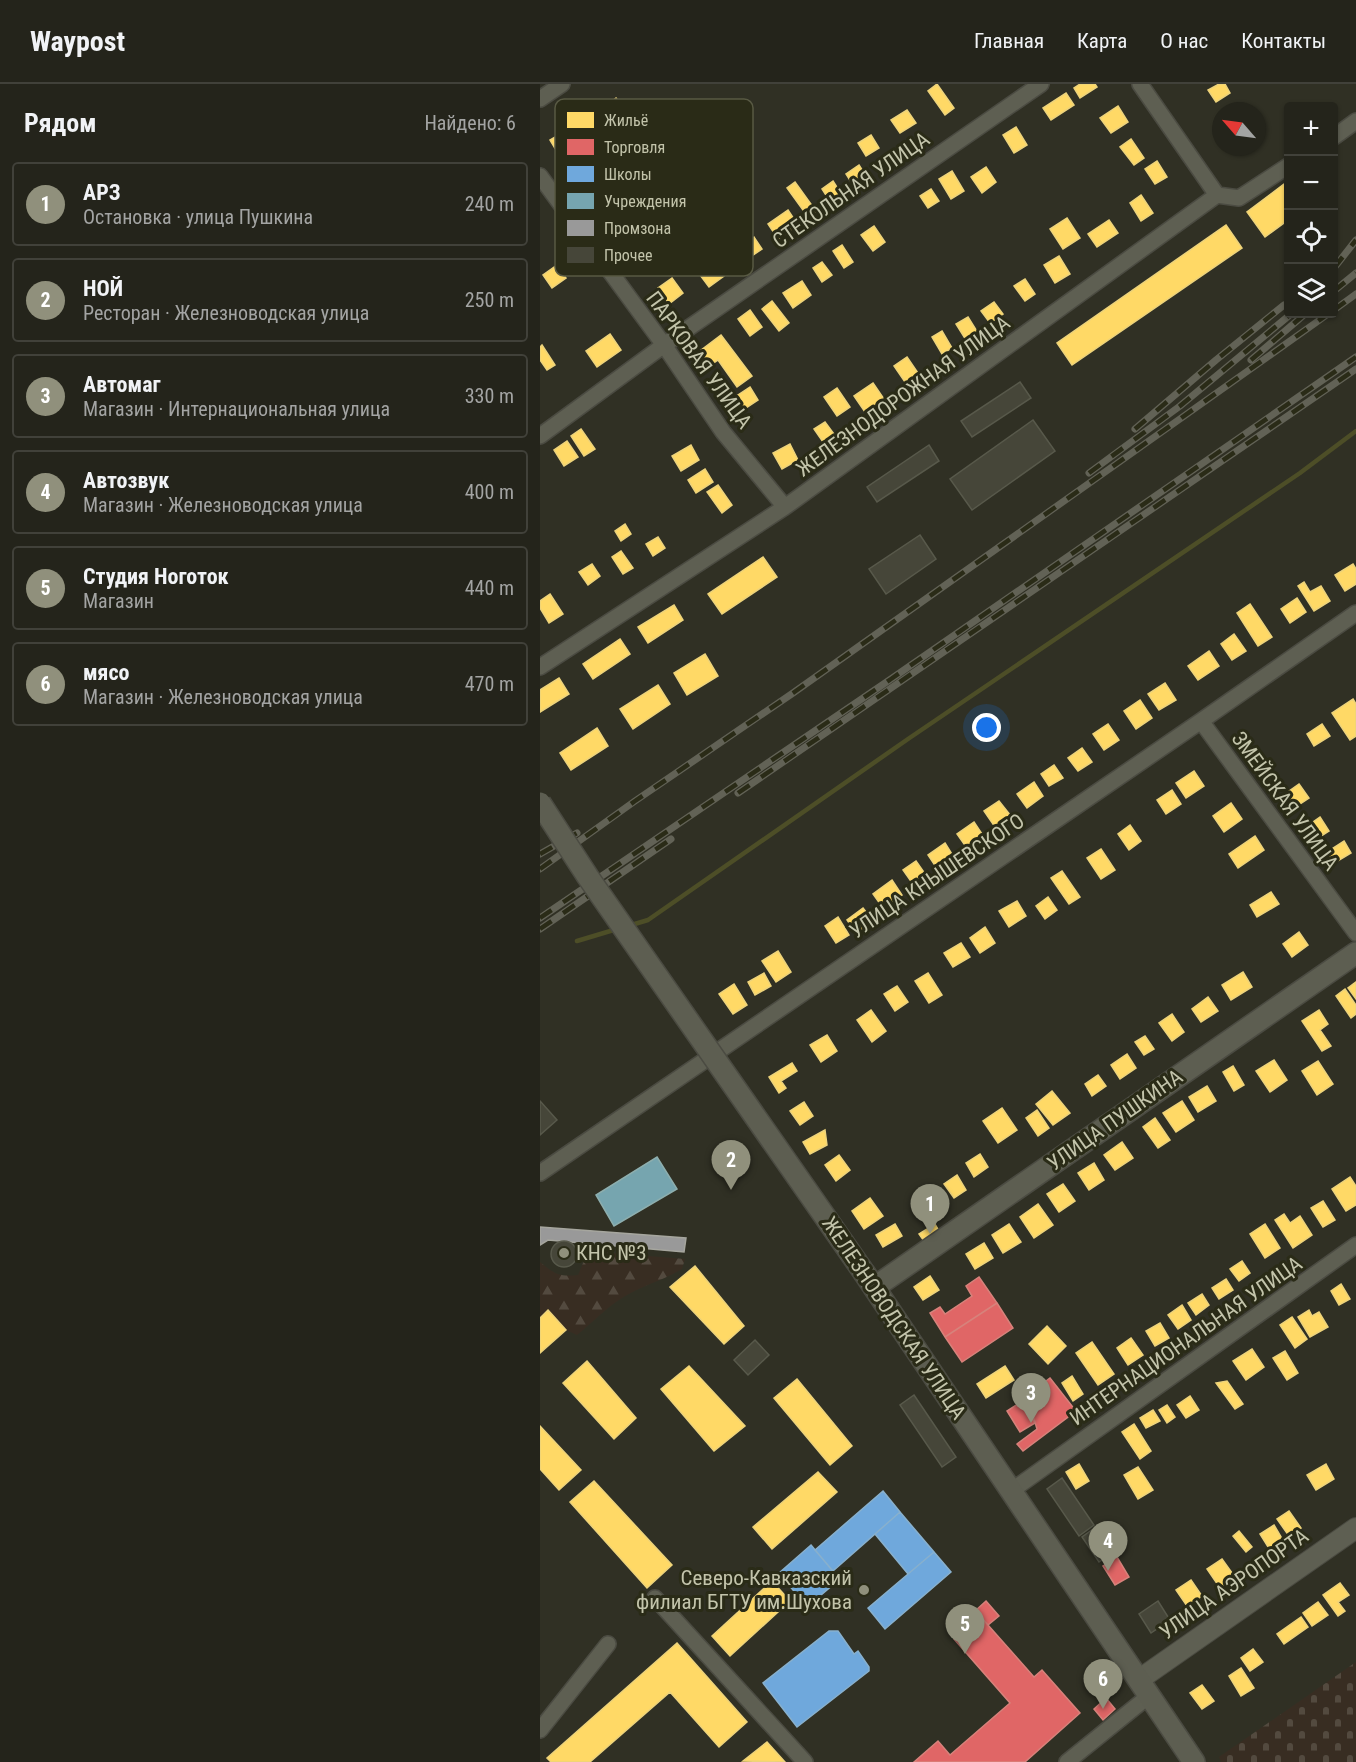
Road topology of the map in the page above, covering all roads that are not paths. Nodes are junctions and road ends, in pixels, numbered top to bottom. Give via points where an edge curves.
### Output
1 (562, 84) edge
2 (1041, 84) edge
3 (1140, 84) edge
4 (540, 99) edge
5 (1356, 121) edge
6 (1338, 134) edge
7 (1284, 169) edge
8 (540, 177) edge
9 (1217, 195) junction
10 (555, 197) edge
11 (613, 276) edge
12 (664, 345) junction
13 (540, 436) edge
14 (786, 507) junction
15 (1356, 613) edge
16 (540, 668) edge
17 (1201, 721) junction
18 (540, 803) edge
19 (1356, 933) edge
20 (1356, 953) edge
21 (540, 1173) edge
22 (1356, 1245) edge
23 (870, 1281) junction
24 (1011, 1491) junction
25 (1356, 1528) edge
26 (655, 1598) dead end
27 (608, 1644) dead end
28 (1145, 1687) junction
29 (540, 1730) edge
30 (805, 1762) edge
31 (1067, 1762) edge
32 (1194, 1762) edge

1 - 4 street
2 - 12 street, СТЕКОЛЬНАЯ УЛИЦА
3 - 9 street
5 - 6 street
7 - 9 street via 1239,198
8 - 10 street, ПАРКОВАЯ УЛИЦА
9 - 14 street, ЖЕЛЕЗНОДОРОЖНАЯ УЛИЦА
11 - 12 street, ПАРКОВАЯ УЛИЦА
12 - 13 street, СТЕКОЛЬНАЯ УЛИЦА
12 - 14 street, ПАРКОВАЯ УЛИЦА via 723,432
14 - 16 street, ЖЕЛЕЗНОДОРОЖНАЯ УЛИЦА
15 - 17 street, УЛИЦА КНЫШЕВСКОГО
17 - 19 street, ЗМЕЙСКАЯ УЛИЦА
17 - 21 street, УЛИЦА КНЫШЕВСКОГО
18 - 23 main road, ЖЕЛЕЗНОВОДСКАЯ УЛИЦА, bridge
20 - 23 main road, УЛИЦА ПУШКИНА
22 - 24 street, ИНТЕРНАЦИОНАЛЬНАЯ УЛИЦА
23 - 24 main road, ЖЕЛЕЗНОВОДСКАЯ УЛИЦА
24 - 28 main road, ЖЕЛЕЗНОВОДСКАЯ УЛИЦА
25 - 28 street, УЛИЦА АЭРОПОРТА
26 - 30 street
27 - 29 street
28 - 31 street
28 - 32 main road, ЖЕЛЕЗНОВОДСКАЯ УЛИЦА

